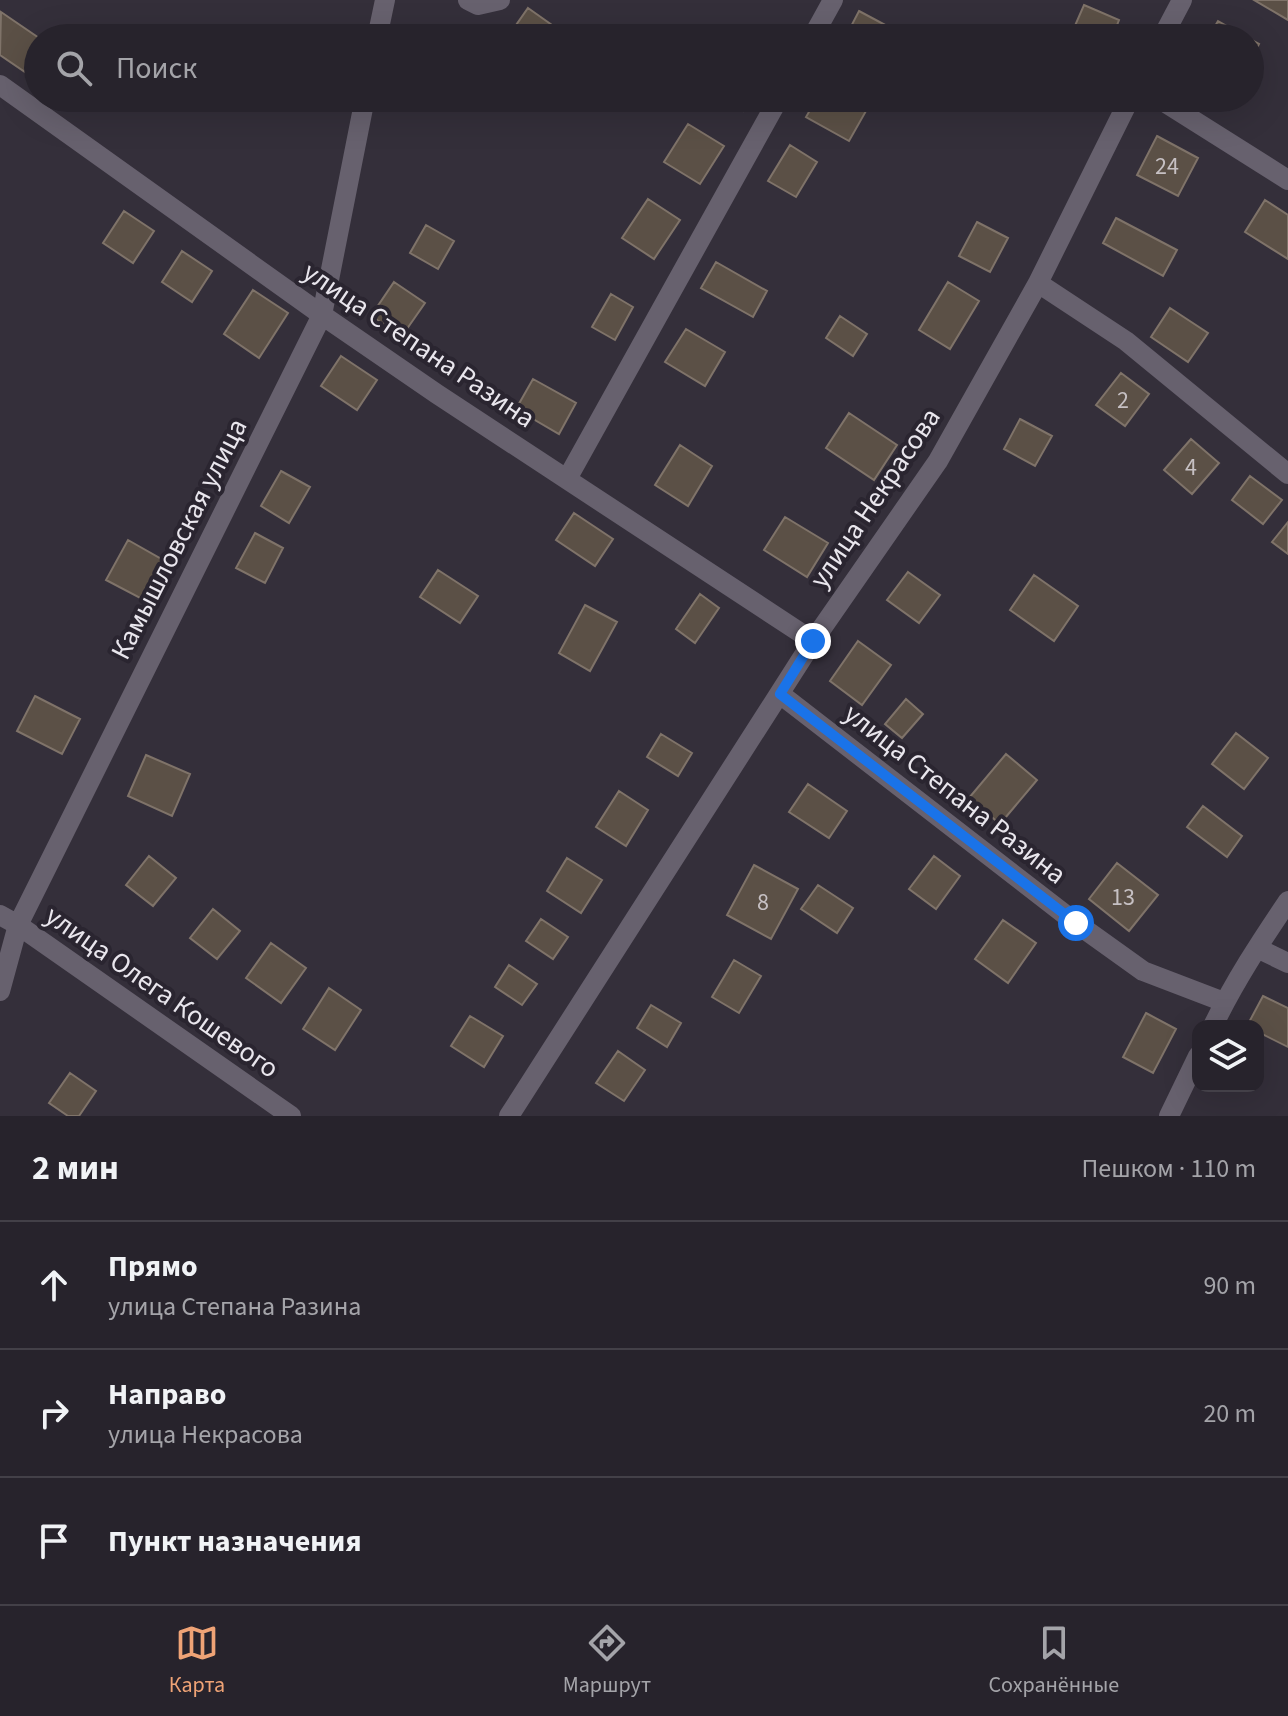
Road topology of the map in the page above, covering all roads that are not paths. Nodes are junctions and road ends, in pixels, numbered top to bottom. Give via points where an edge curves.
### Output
1 (385, 0) edge
2 (468, 0) edge
3 (500, 0) edge
4 (833, 0) edge
5 (1182, 0) edge
6 (380, 24) edge
7 (820, 24) edge
8 (1169, 24) edge
9 (0, 85) edge
10 (24, 102) edge
11 (38, 112) edge
12 (362, 112) edge
13 (771, 112) edge
14 (1123, 112) edge
15 (1180, 112) edge
16 (1288, 180) edge
17 (1038, 283) junction
18 (322, 315) junction
19 (1288, 474) edge
20 (567, 479) junction
21 (813, 641) junction
22 (780, 694) junction
23 (1288, 901) edge
24 (9, 920) edge
25 (1257, 948) junction
26 (1288, 963) edge
27 (0, 991) edge
28 (1224, 1002) junction
29 (1216, 1020) edge
30 (1192, 1068) edge
31 (291, 1116) edge
32 (509, 1116) edge
33 (1169, 1116) edge

1 - 6 street
2 - 3 street via 478,5
4 - 7 street
5 - 8 street
9 - 10 street, улица Степана Разина
11 - 18 street, улица Степана Разина
12 - 18 street, Камышловская улица
13 - 20 street
14 - 17 street, улица Некрасова
15 - 16 street
17 - 19 street via 1126,341
17 - 21 street, улица Некрасова via 938,461
18 - 20 street, улица Степана Разина
18 - 24 street, Камышловская улица
20 - 21 street, улица Степана Разина
21 - 22 street, улица Некрасова
22 - 28 street, улица Степана Разина via 1143,971
22 - 32 street, улица Некрасова
23 - 25 street
24 - 27 street, Камышловская улица
24 - 31 street, улица Олега Кошевого
25 - 26 street
25 - 28 street
28 - 29 street
30 - 33 street

